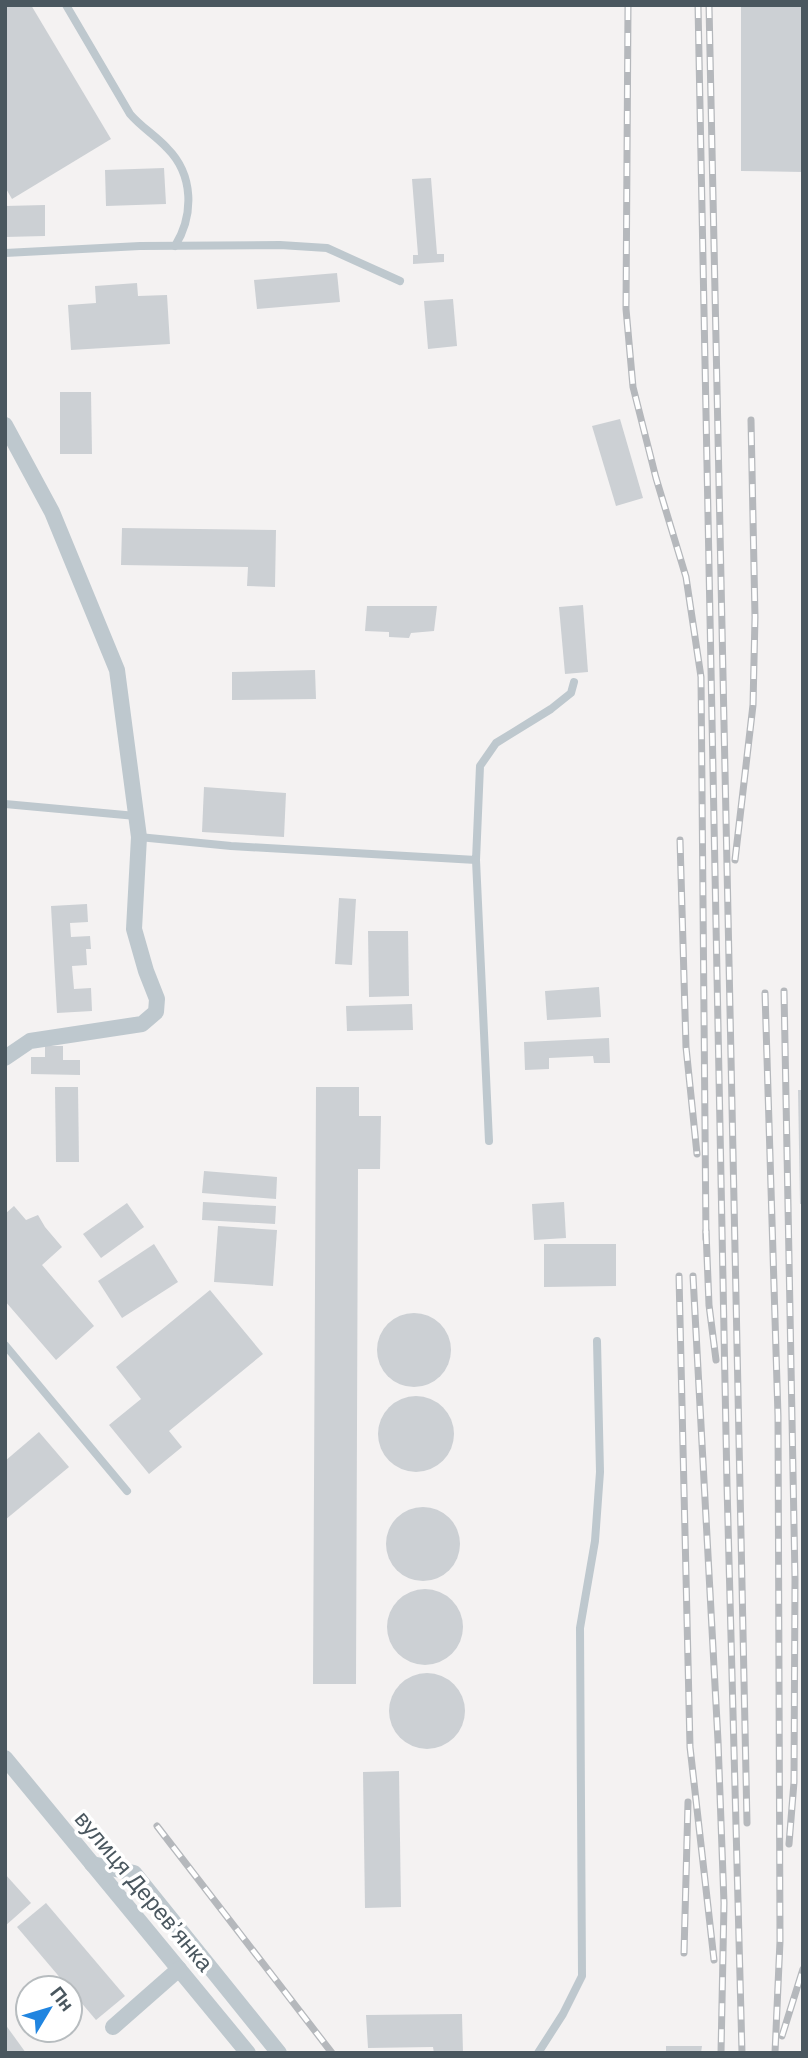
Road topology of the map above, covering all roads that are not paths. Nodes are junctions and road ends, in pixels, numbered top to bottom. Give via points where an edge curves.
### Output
1 (66, 5) edge
2 (175, 246) junction
3 (5, 253) edge
4 (400, 281) dead end
5 (5, 425) edge
6 (574, 682) dead end
7 (5, 803) edge
8 (136, 816) junction
9 (139, 837) junction
10 (476, 860) junction
11 (5, 1058) edge
12 (489, 1141) dead end
13 (597, 1341) dead end
14 (5, 1345) edge
15 (127, 1490) dead end
16 (5, 1758) edge
17 (92, 1864) junction
18 (179, 1969) junction
19 (113, 2027) dead end
20 (248, 2053) edge
21 (279, 2053) edge
22 (538, 2053) edge

1 - 2 lane via 130,114 169,149 181,167 188,218
2 - 3 lane
2 - 4 lane via 327,248
5 - 8 street via 51,512 117,670
6 - 10 lane via 571,693 551,709 496,743 480,766
7 - 8 lane
8 - 9 street
9 - 10 lane
9 - 11 street via 134,929 157,999 156,1012 142,1024 30,1041
10 - 12 lane
13 - 22 lane via 600,1472 595,1541 580,1628 582,1976
14 - 15 lane
16 - 17 street, вулиця Деревʼянка
17 - 18 street, вулиця Деревʼянка
17 - 21 street via 134,1873
18 - 19 street
18 - 20 street, вулиця Деревʼянка

